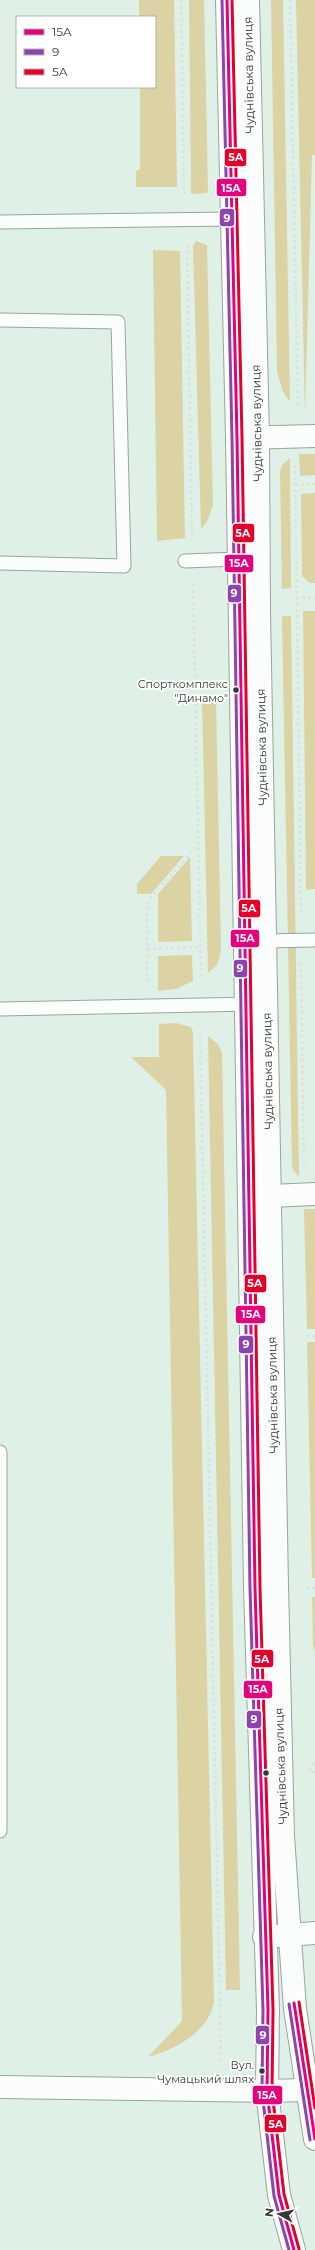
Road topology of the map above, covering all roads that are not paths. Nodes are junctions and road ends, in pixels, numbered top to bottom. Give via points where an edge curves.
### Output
1 (227, 0) edge
2 (248, 0) edge
3 (231, 219) junction
4 (0, 222) edge
5 (0, 320) edge
6 (315, 436) edge
7 (247, 438) junction
8 (238, 559) junction
9 (189, 561) road end
10 (0, 563) edge
11 (315, 940) edge
12 (265, 941) junction
13 (256, 1004) junction
14 (0, 1008) edge
15 (310, 1194) edge
16 (270, 1196) junction
17 (248, 1197) junction
18 (0, 1452) edge
19 (0, 1831) edge
20 (315, 1933) edge
21 (290, 1936) junction
22 (264, 1937) junction
23 (0, 2087) edge
24 (306, 2090) junction
25 (268, 2091) junction
26 (315, 2139) edge
27 (294, 2250) edge

1 - 3 main road, Чуднівська вулиця
2 - 7 main road, Чуднівська вулиця
3 - 4 lane
3 - 7 main road, Чуднівська вулиця
5 - 10 lane via 118,322 124,566
6 - 7 main road
7 - 8 main road, Чуднівська вулиця
7 - 12 main road, Чуднівська вулиця
8 - 9 lane
8 - 13 main road, Чуднівська вулиця
11 - 12 lane
12 - 13 main road, Чуднівська вулиця
13 - 14 lane
13 - 16 main road, Чуднівська вулиця
13 - 17 main road, Чуднівська вулиця
15 - 16 main road
16 - 17 main road
16 - 21 main road, Чуднівська вулиця via 283,1828
17 - 22 main road, Чуднівська вулиця
18 - 19 lane
20 - 21 main road
21 - 22 main road
21 - 24 main road, Чуднівська вулиця via 295,2009
22 - 25 main road, Чуднівська вулиця via 268,2010
23 - 25 main road
24 - 25 main road
24 - 26 main road, Чуднівська вулиця
25 - 27 main road, Чуднівська вулиця via 279,2195

